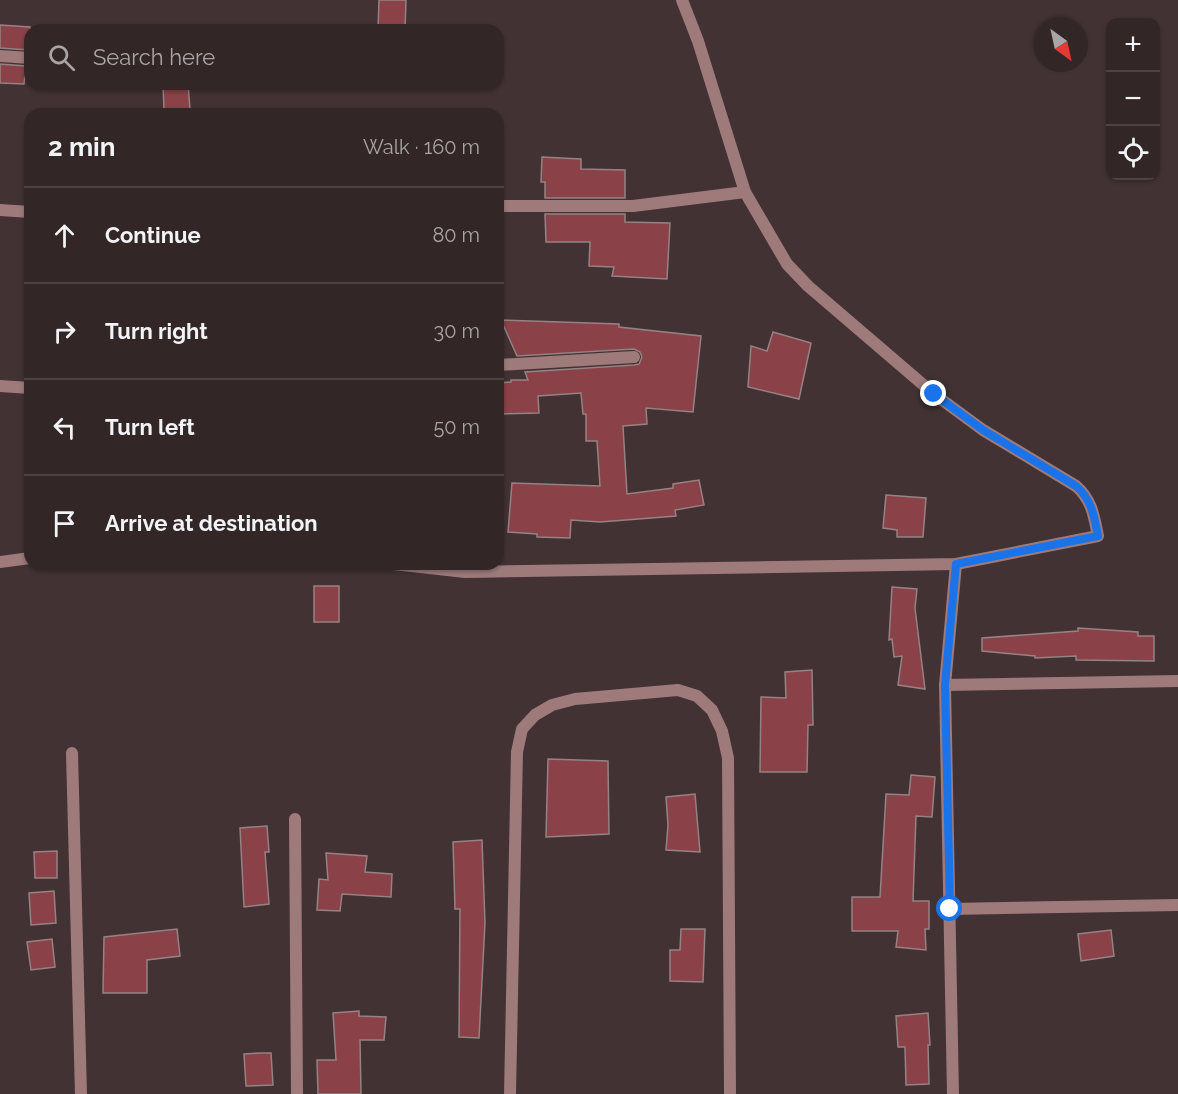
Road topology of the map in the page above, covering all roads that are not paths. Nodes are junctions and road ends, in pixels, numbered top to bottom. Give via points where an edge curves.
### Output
1 (682, 0) edge
2 (0, 56) edge
3 (24, 58) edge
4 (745, 192) junction
5 (504, 206) edge
6 (0, 210) edge
7 (24, 212) edge
8 (634, 357) dead end
9 (504, 365) edge
10 (0, 386) edge
11 (24, 388) edge
12 (24, 559) edge
13 (0, 562) edge
14 (956, 564) junction
15 (447, 570) edge
16 (1178, 681) edge
17 (945, 685) junction
18 (72, 753) dead end
19 (295, 819) dead end
20 (1178, 905) edge
21 (950, 909) junction
22 (81, 1094) edge
23 (297, 1094) edge
24 (510, 1094) edge
25 (730, 1094) edge
26 (953, 1094) edge

1 - 4 street
2 - 3 street
4 - 5 street via 633,206
4 - 14 street via 787,264 808,286 934,394 983,430 1076,486 1093,508 1098,536
6 - 7 street
8 - 9 street
10 - 11 street
12 - 13 street
14 - 15 street
14 - 17 street
16 - 17 street
17 - 21 street
18 - 22 street
19 - 23 street
20 - 21 street
21 - 26 street
24 - 25 street via 517,752 522,729 552,705 575,699 678,690 697,696 712,710 722,730 728,759

